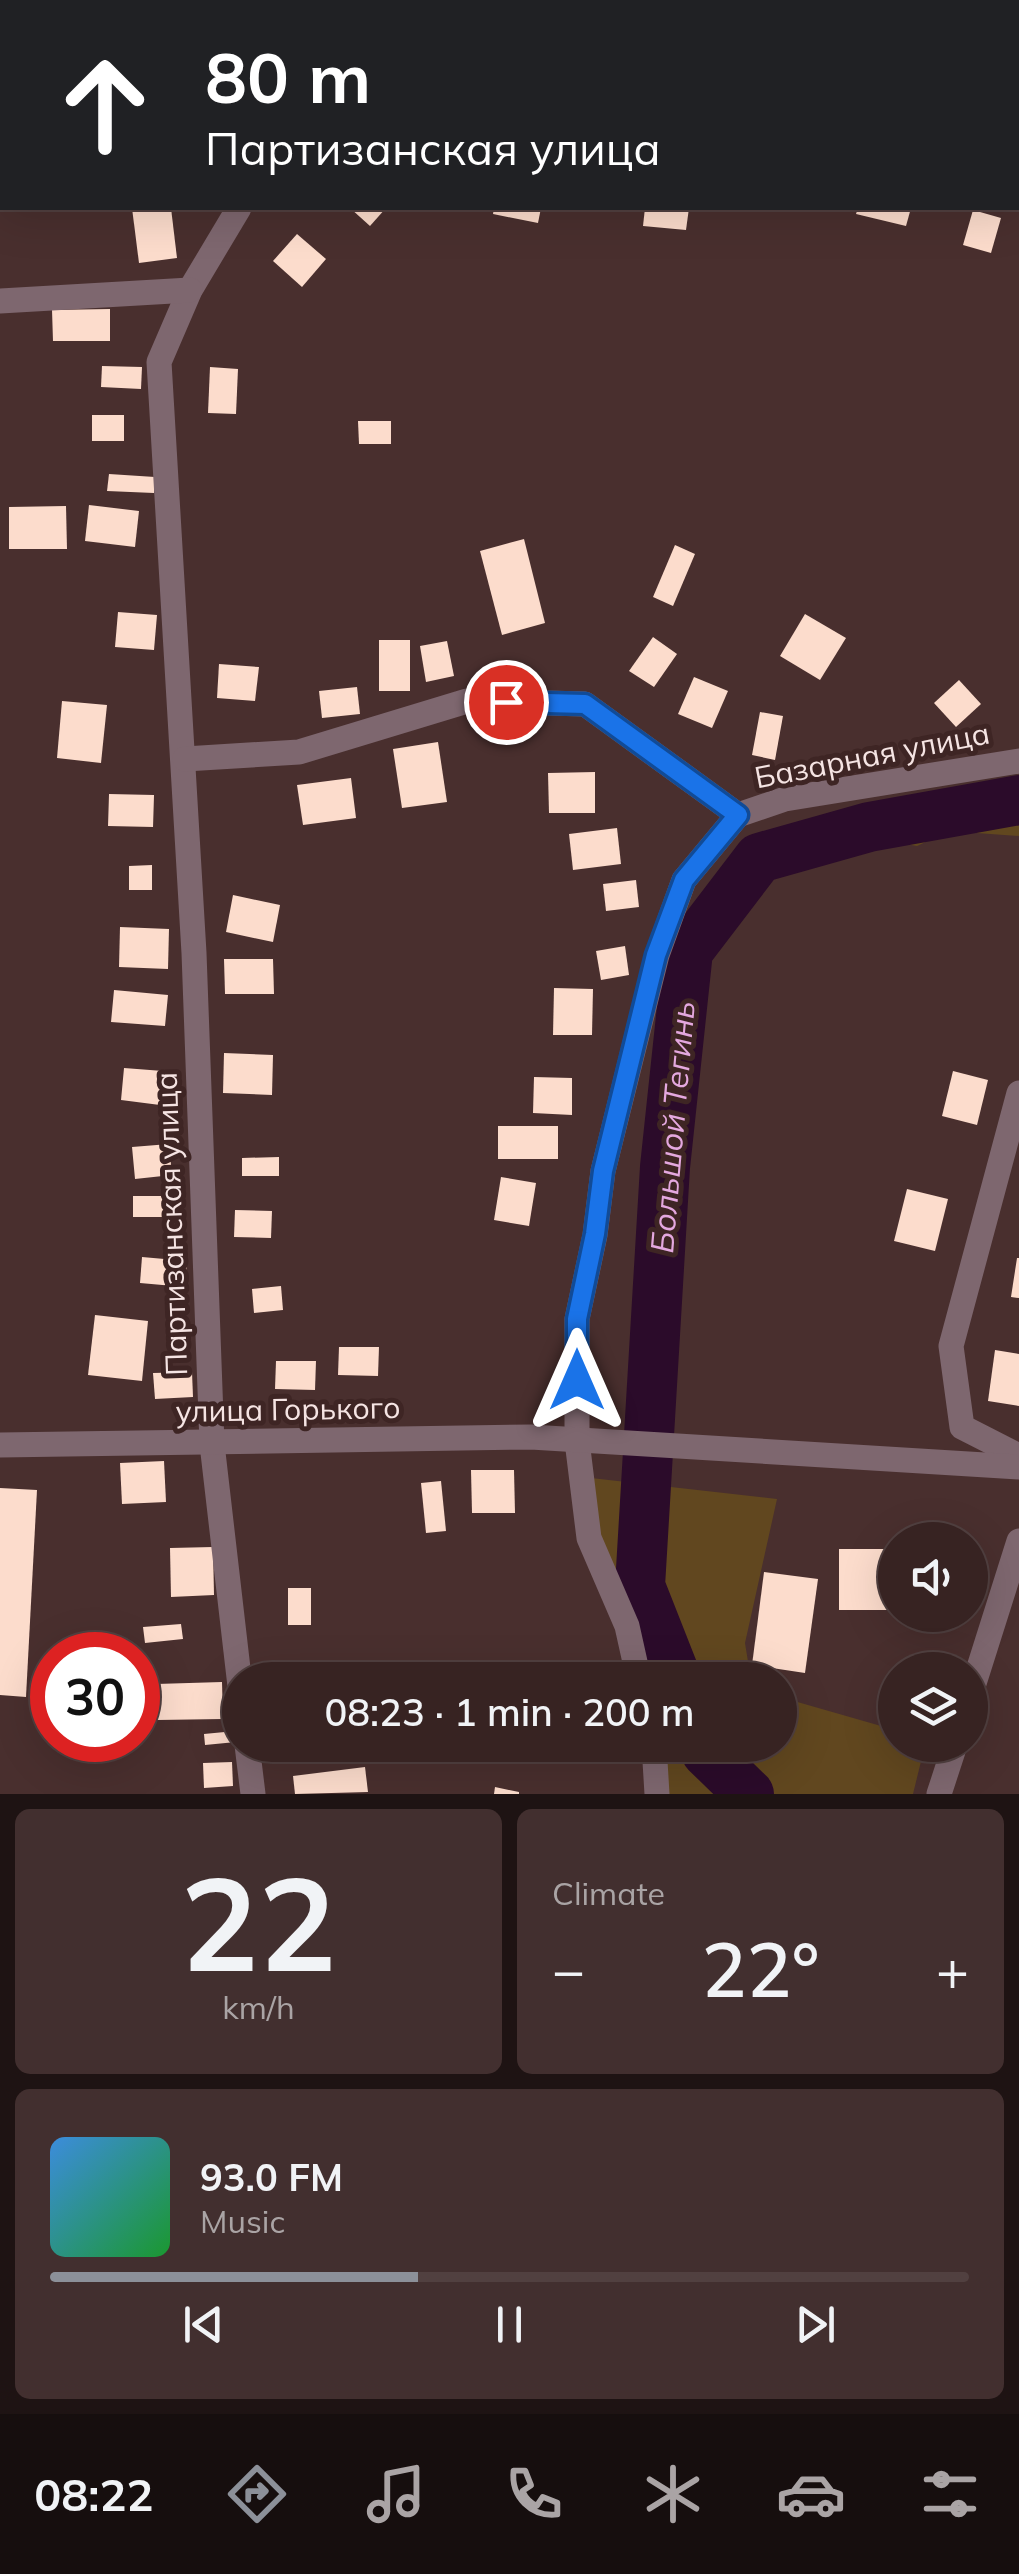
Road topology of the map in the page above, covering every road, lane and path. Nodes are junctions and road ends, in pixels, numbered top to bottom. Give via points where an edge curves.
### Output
1 (238, 210) edge
2 (190, 290) junction
3 (0, 302) edge
4 (185, 759) junction
5 (1019, 760) edge
6 (738, 815) junction
7 (1019, 1093) edge
8 (584, 1441) junction
9 (212, 1444) junction
10 (0, 1445) edge
11 (1019, 1456) edge
12 (1019, 1467) edge
13 (1019, 1540) edge
14 (984, 1652) edge
15 (237, 1662) edge
16 (635, 1662) edge
17 (249, 1762) edge
18 (655, 1762) edge
19 (949, 1762) edge
20 (253, 1794) edge
21 (657, 1794) edge
22 (939, 1794) edge

1 - 2 street, Партизанская улица
2 - 3 street
2 - 4 street, Партизанская улица via 159,362
4 - 6 street via 299,752 467,702 585,704
4 - 9 street, Партизанская улица
5 - 6 street, Базарная улица via 785,798
6 - 8 street via 684,880 632,1051 577,1319
7 - 11 street via 951,1346 962,1427
8 - 9 street, улица Горького
8 - 12 street, улица Горького
8 - 16 street via 589,1538 627,1626
9 - 10 street, улица Горького
9 - 15 street, Партизанская улица
13 - 14 street
17 - 20 street
18 - 21 street
19 - 22 street

